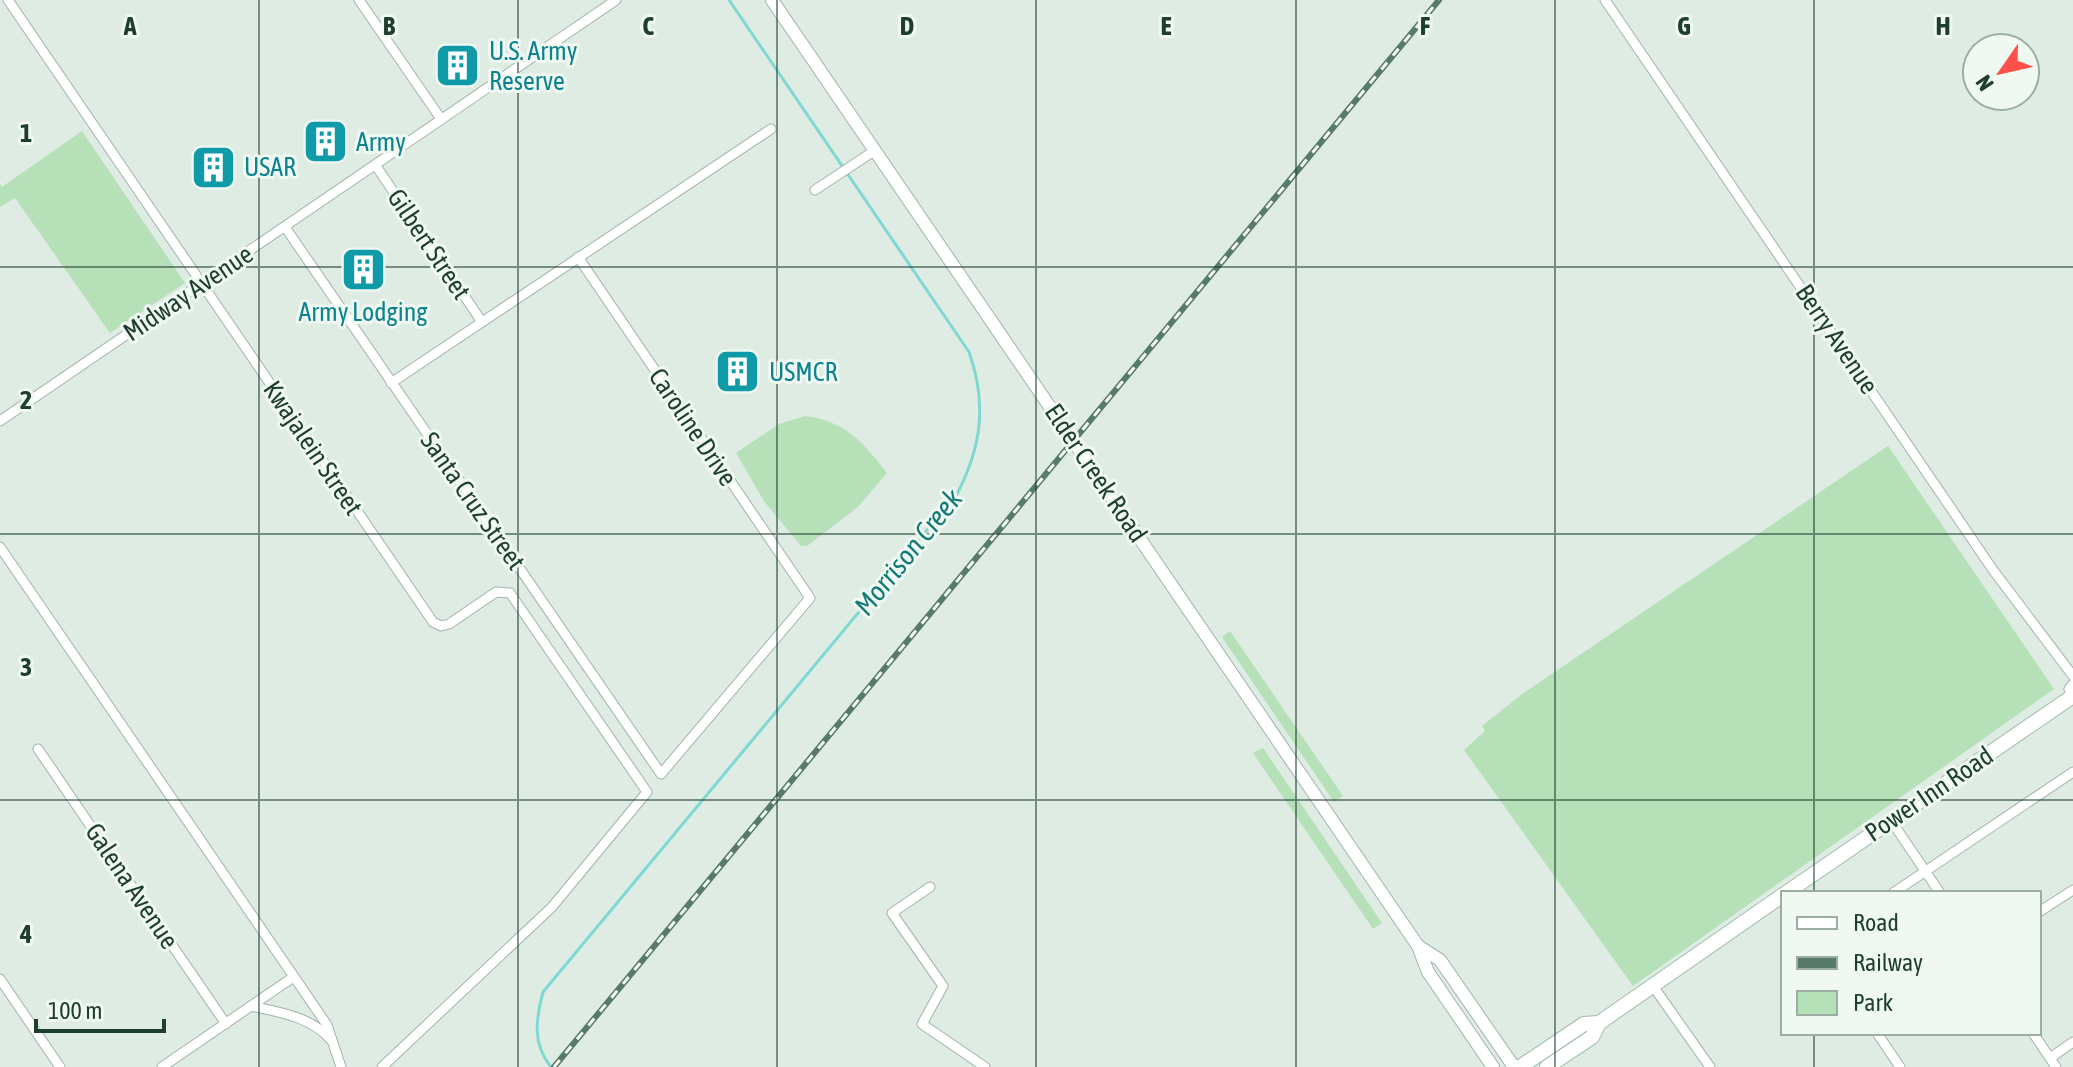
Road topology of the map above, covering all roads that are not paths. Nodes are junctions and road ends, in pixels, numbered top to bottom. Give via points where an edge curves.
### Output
1 (8, 0) edge
2 (359, 0) edge
3 (616, 0) edge
4 (772, 0) edge
5 (1605, 0) edge
6 (441, 119) junction
7 (771, 129) dead end
8 (874, 151) junction
9 (376, 166) junction
10 (815, 190) dead end
11 (285, 227) junction
12 (578, 257) junction
13 (201, 284) junction
14 (482, 322) junction
15 (391, 383) junction
16 (0, 421) edge
17 (0, 547) edge
18 (2073, 676) edge
19 (2073, 684) edge
20 (2073, 695) edge
21 (38, 749) dead end
22 (2073, 772) edge
23 (661, 774) joint
24 (1890, 819) junction
25 (1926, 872) junction
26 (930, 887) dead end
27 (2073, 890) edge
28 (1788, 891) edge
29 (1896, 891) edge
30 (1939, 891) edge
31 (1781, 896) edge
32 (2041, 911) edge
33 (1418, 946) junction
34 (292, 978) junction
35 (0, 979) edge
36 (1653, 986) junction
37 (251, 1006) junction
38 (1599, 1023) junction
39 (226, 1024) junction
40 (1878, 1035) edge
41 (2034, 1035) edge
42 (2073, 1042) edge
43 (336, 1049) junction
44 (2053, 1062) edge
45 (60, 1067) edge
46 (162, 1067) edge
47 (341, 1067) edge
48 (382, 1067) edge
49 (985, 1067) edge
50 (1493, 1067) edge
51 (1514, 1067) edge
52 (1520, 1067) edge
53 (1547, 1067) edge
54 (1710, 1067) edge
55 (1900, 1067) edge

1 - 13 street, Kwajalein Street
2 - 6 street
3 - 6 street, Midway Avenue
4 - 8 street, Elder Creek Road
5 - 18 street, Berry Avenue via 1993,570
6 - 9 street, Midway Avenue
7 - 12 street
8 - 10 street
8 - 33 street, Elder Creek Road
9 - 11 street, Midway Avenue
9 - 14 street, Gilbert Street
11 - 13 street, Midway Avenue
11 - 15 street, Santa Cruz Street
12 - 14 street
12 - 23 street, Caroline Drive via 810,598
13 - 16 street, Midway Avenue
13 - 48 street, Kwajalein Street via 433,622 449,624 496,592 510,593 647,792 552,907
14 - 15 street
15 - 23 street, Santa Cruz Street
17 - 34 street
19 - 20 street
20 - 24 main road, Power Inn Road
21 - 39 street, Galena Avenue
22 - 25 street
24 - 25 street
24 - 28 main road, Power Inn Road
25 - 29 street
25 - 30 street
26 - 49 street via 892,913 943,986 922,1024
27 - 32 street
31 - 36 main road, Power Inn Road
33 - 50 street, Elder Creek Road via 1428,972
33 - 51 street, Elder Creek Road via 1440,960
34 - 37 street
34 - 43 street via 327,1025
35 - 45 street
36 - 38 main road, Power Inn Road
36 - 54 street
37 - 39 street
37 - 43 street via 321,1029
38 - 52 main road, Power Inn Road via 1584,1024
38 - 53 main road, Power Inn Road via 1592,1037
39 - 46 street
40 - 55 street
41 - 44 street
42 - 44 street
43 - 47 street

